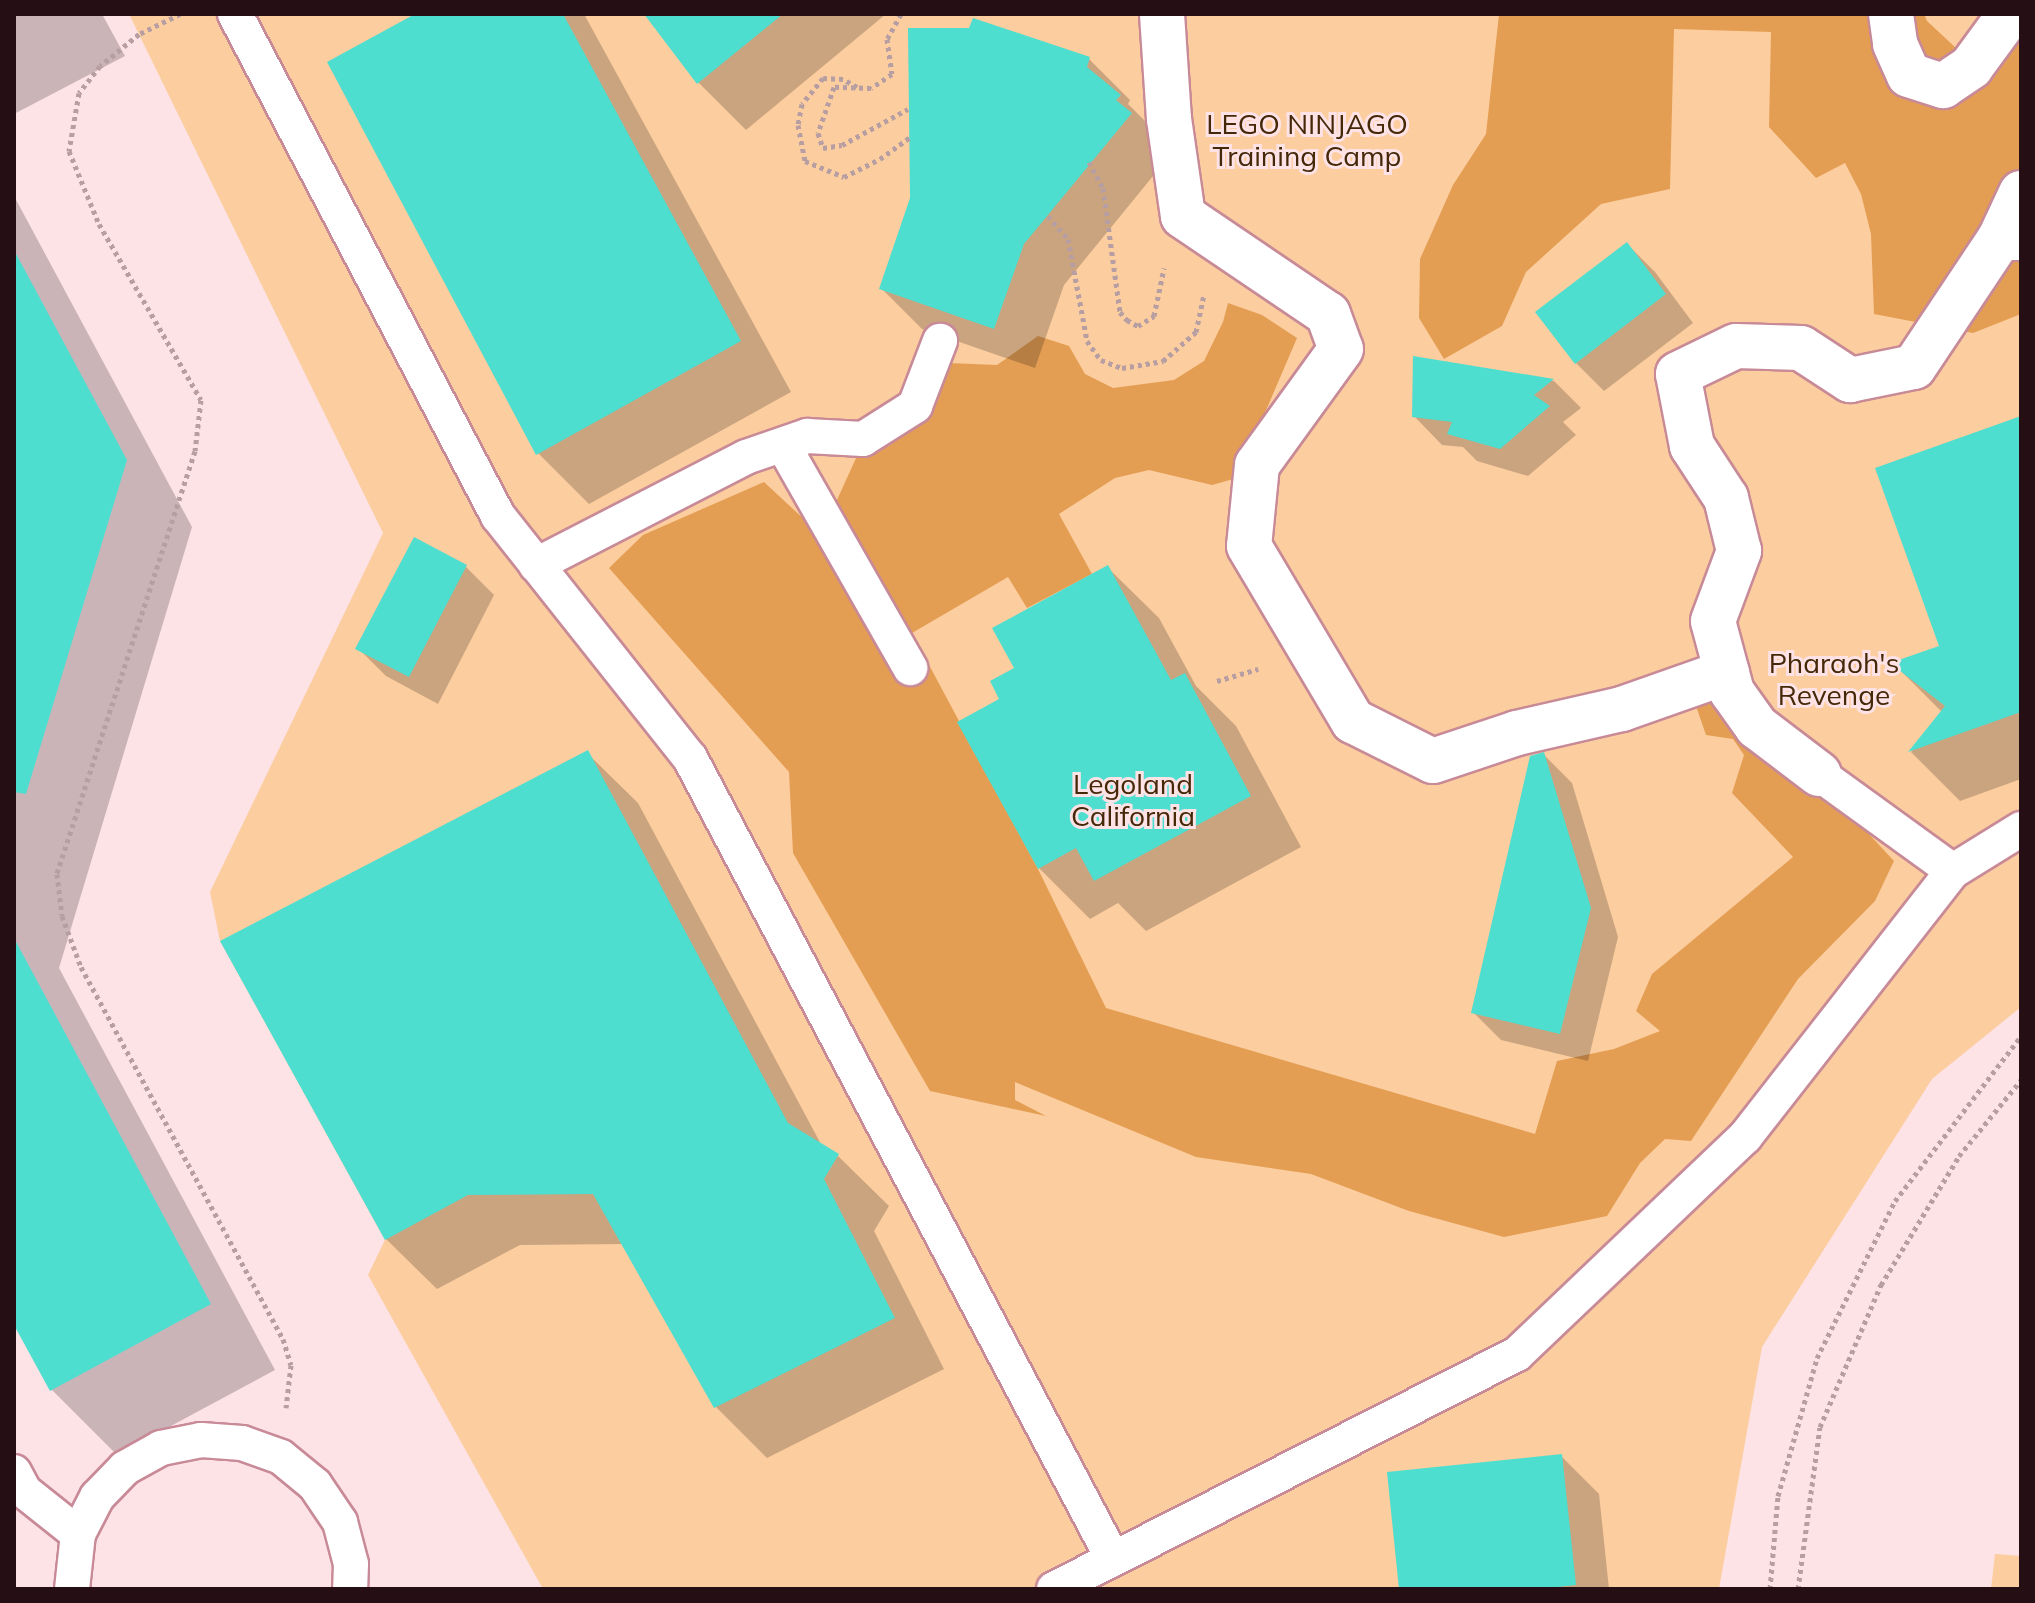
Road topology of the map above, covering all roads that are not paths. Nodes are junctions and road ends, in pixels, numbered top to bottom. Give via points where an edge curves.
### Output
1 (235, 14) edge
2 (1162, 14) edge
3 (1891, 14) edge
4 (2010, 14) edge
5 (2021, 193) edge
6 (2010, 238) edge
7 (940, 341) dead end
8 (783, 445) junction
9 (536, 565) junction
10 (910, 668) dead end
11 (1727, 672) junction
12 (1819, 774) joint
13 (2021, 829) edge
14 (1953, 871) junction
15 (14, 1472) edge
16 (78, 1534) junction
17 (1113, 1559) junction
18 (72, 1589) edge
19 (350, 1589) edge
20 (1054, 1589) edge

1 - 9 lane via 498,516
2 - 11 street via 1183,216 1328,314 1341,349 1257,465 1249,546 1353,721 1433,761 1517,733 1622,709
3 - 4 street via 1895,44 1909,75 1943,86 1971,67
5 - 6 street
6 - 11 street via 1914,367 1850,380 1801,348 1736,346 1678,374 1692,446 1726,498 1739,551 1713,621
7 - 8 lane via 915,406 863,439 807,436
8 - 9 lane via 746,457
8 - 10 lane
9 - 17 lane via 690,758
11 - 12 street via 1732,692 1757,727
12 - 14 lane
13 - 14 lane
14 - 17 lane via 1745,1137 1517,1354
15 - 16 lane via 24,1491
16 - 18 lane
16 - 19 lane via 97,1497 125,1468 161,1448 201,1440 242,1443 281,1457 315,1485 340,1522 351,1564
17 - 20 lane

